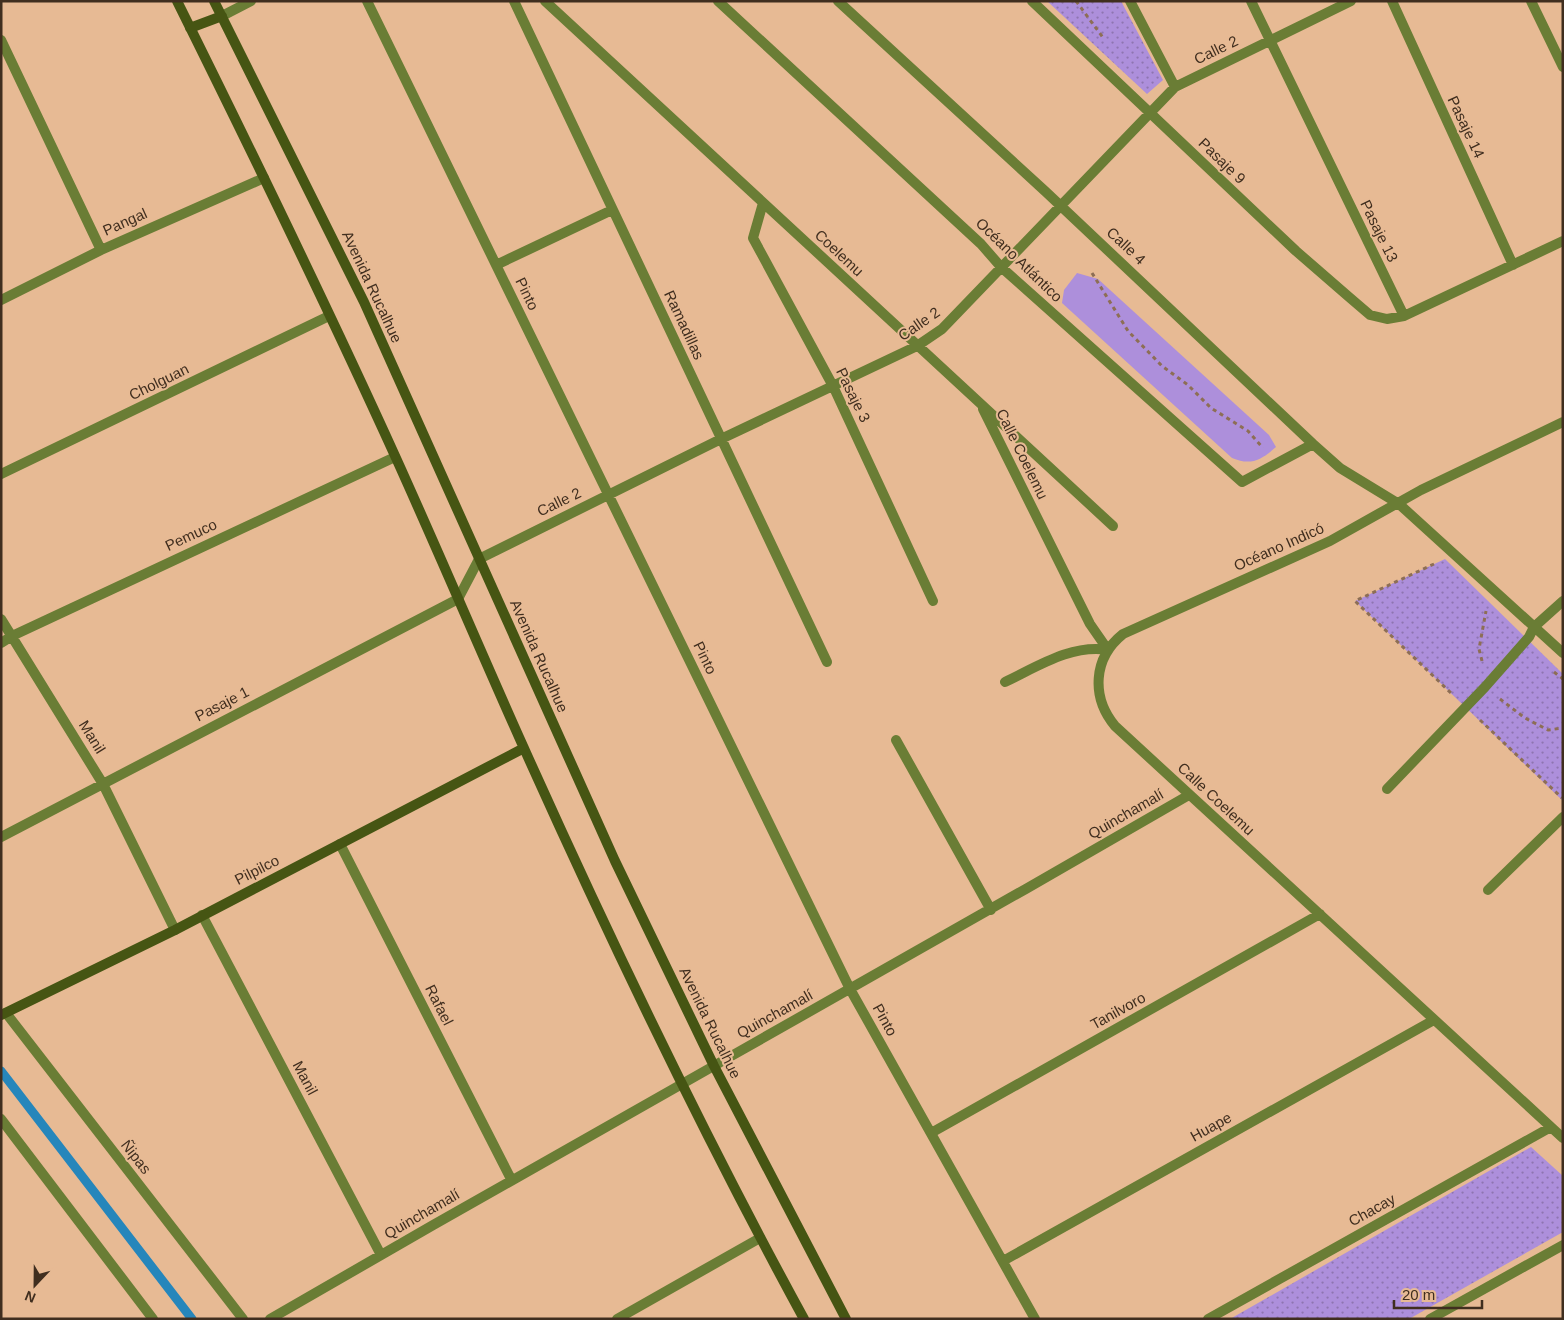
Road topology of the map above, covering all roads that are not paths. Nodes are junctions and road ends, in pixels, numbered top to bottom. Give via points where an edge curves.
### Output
1 (177, 1) edge
2 (214, 1) edge
3 (251, 1) edge
4 (367, 1) edge
5 (514, 1) edge
6 (545, 1) edge
7 (718, 1) edge
8 (838, 1) edge
9 (1032, 1) edge
10 (1130, 1) edge
11 (1251, 1) edge
12 (1351, 1) edge
13 (1392, 1) edge
14 (1531, 1) edge
15 (222, 16) junction
16 (190, 28) junction
17 (1, 40) edge
18 (1269, 41) junction
19 (1563, 67) edge
20 (1175, 87) junction
21 (1149, 112) junction
22 (264, 178) junction
23 (763, 203) junction
24 (1060, 204) junction
25 (612, 210) junction
26 (1563, 241) edge
27 (101, 250) junction
28 (1513, 264) junction
29 (496, 265) junction
30 (1001, 268) junction
31 (1, 300) edge
32 (329, 316) junction
33 (1404, 316) junction
34 (917, 346) junction
35 (833, 386) junction
36 (980, 403) junction
37 (1563, 422) edge
38 (721, 439) junction
39 (1313, 444) junction
40 (395, 457) junction
41 (1, 474) edge
42 (608, 495) junction
43 (1399, 504) junction
44 (1113, 526) dead end
45 (479, 559) junction
46 (458, 599) junction
47 (933, 601) dead end
48 (1563, 601) edge
49 (1, 619) edge
50 (1534, 627) junction
51 (12, 636) junction
52 (1, 643) edge
53 (1108, 650) junction
54 (1563, 653) edge
55 (827, 662) dead end
56 (1005, 682) dead end
57 (896, 740) dead end
58 (524, 748) junction
59 (103, 784) junction
60 (1387, 789) dead end
61 (1189, 795) junction
62 (1563, 817) edge
63 (1, 837) edge
64 (340, 844) junction
65 (1488, 890) dead end
66 (991, 910) junction
67 (1320, 914) junction
68 (202, 915) junction
69 (175, 930) junction
70 (850, 989) junction
71 (4, 1014) edge
72 (1434, 1020) junction
73 (714, 1066) junction
74 (683, 1085) junction
75 (1, 1119) edge
76 (1551, 1127) junction
77 (931, 1133) junction
78 (1563, 1138) edge
79 (511, 1179) junction
80 (760, 1238) junction
81 (1563, 1245) edge
82 (381, 1255) junction
83 (1003, 1261) junction
84 (153, 1319) edge
85 (242, 1319) edge
86 (270, 1319) edge
87 (616, 1319) edge
88 (804, 1319) edge
89 (846, 1319) edge
90 (1035, 1319) edge
91 (1208, 1319) edge
92 (1430, 1319) edge

1 - 16 street
2 - 15 street, Avenida Rucalhue
3 - 15 street
4 - 29 street, Pinto
5 - 25 street, Ramadillas
6 - 23 street, Coelemu
7 - 30 street, Océano Atlántico via 981,244
8 - 24 street, Calle 4
9 - 21 street, Pasaje 9
10 - 20 street
11 - 18 street, Pasaje 13
12 - 18 street, Calle 2
13 - 28 street, Pasaje 14
14 - 19 street
15 - 16 street
15 - 45 street, Avenida Rucalhue via 364,302
16 - 22 street
17 - 27 street
18 - 20 street, Calle 2
18 - 33 street, Pasaje 13
20 - 21 street, Calle 2
21 - 24 street, Calle 2
21 - 33 street, Pasaje 9 via 1296,252 1370,315 1387,320
22 - 27 street, Pangal
22 - 32 street
23 - 34 street, Coelemu
23 - 35 street, Pasaje 3 via 754,238
24 - 30 street, Calle 2
24 - 39 street, Calle 4
25 - 29 street
25 - 38 street, Ramadillas
26 - 28 street
27 - 31 street, Pangal
28 - 33 street
29 - 42 street, Pinto
30 - 34 street, Calle 2 via 942,329
30 - 39 street, Océano Atlántico via 1242,482
32 - 40 street
32 - 41 street, Cholguan
34 - 35 street, Calle 2
34 - 36 street, Coelemu
35 - 38 street, Calle 2
35 - 47 street, Pasaje 3
36 - 44 street, Coelemu
36 - 53 street, Calle Coelemu via 1090,624
37 - 43 street, Océano Indicó via 1421,490
38 - 42 street, Calle 2
38 - 55 street, Ramadillas
39 - 43 street, Calle 4 via 1340,468
40 - 46 street
40 - 51 street, Pemuco
42 - 45 street, Calle 2
42 - 70 street, Pinto
43 - 50 street
43 - 53 street, Océano Indicó via 1330,542 1133,628 1114,641
45 - 46 street
45 - 73 street, Avenida Rucalhue via 615,861
46 - 58 street
46 - 59 street, Pasaje 1
48 - 50 street
49 - 51 street, Manil
50 - 54 street
50 - 60 street via 1485,687
51 - 52 street, Pemuco
51 - 59 street, Manil
53 - 56 street via 1086,648 1071,652
53 - 61 street, Calle Coelemu via 1098,683 1101,704 1107,716
57 - 66 street
58 - 64 street, Pilpilco
58 - 74 street
59 - 63 street, Pasaje 1
59 - 69 street, Manil
61 - 66 street, Quinchamalí
61 - 67 street, Calle Coelemu
62 - 65 street
64 - 68 street, Pilpilco
64 - 79 street, Rafael
66 - 70 street, Quinchamalí
67 - 72 street, Calle Coelemu
67 - 77 street, Tanilvoro
68 - 69 street, Pilpilco
68 - 82 street, Manil
69 - 71 street, Pilpilco
70 - 73 street, Quinchamalí
70 - 77 street, Pinto
71 - 85 street, Ñipas
72 - 76 street, Calle Coelemu
72 - 83 street, Huape
73 - 74 street, Quinchamalí
73 - 89 street, Avenida Rucalhue
74 - 79 street, Quinchamalí
74 - 80 street
75 - 84 street
76 - 78 street, Calle Coelemu
76 - 91 street, Chacay
77 - 83 street, Pinto
79 - 82 street, Quinchamalí
80 - 87 street
80 - 88 street
81 - 92 street
82 - 86 street, Quinchamalí
83 - 90 street, Pinto

